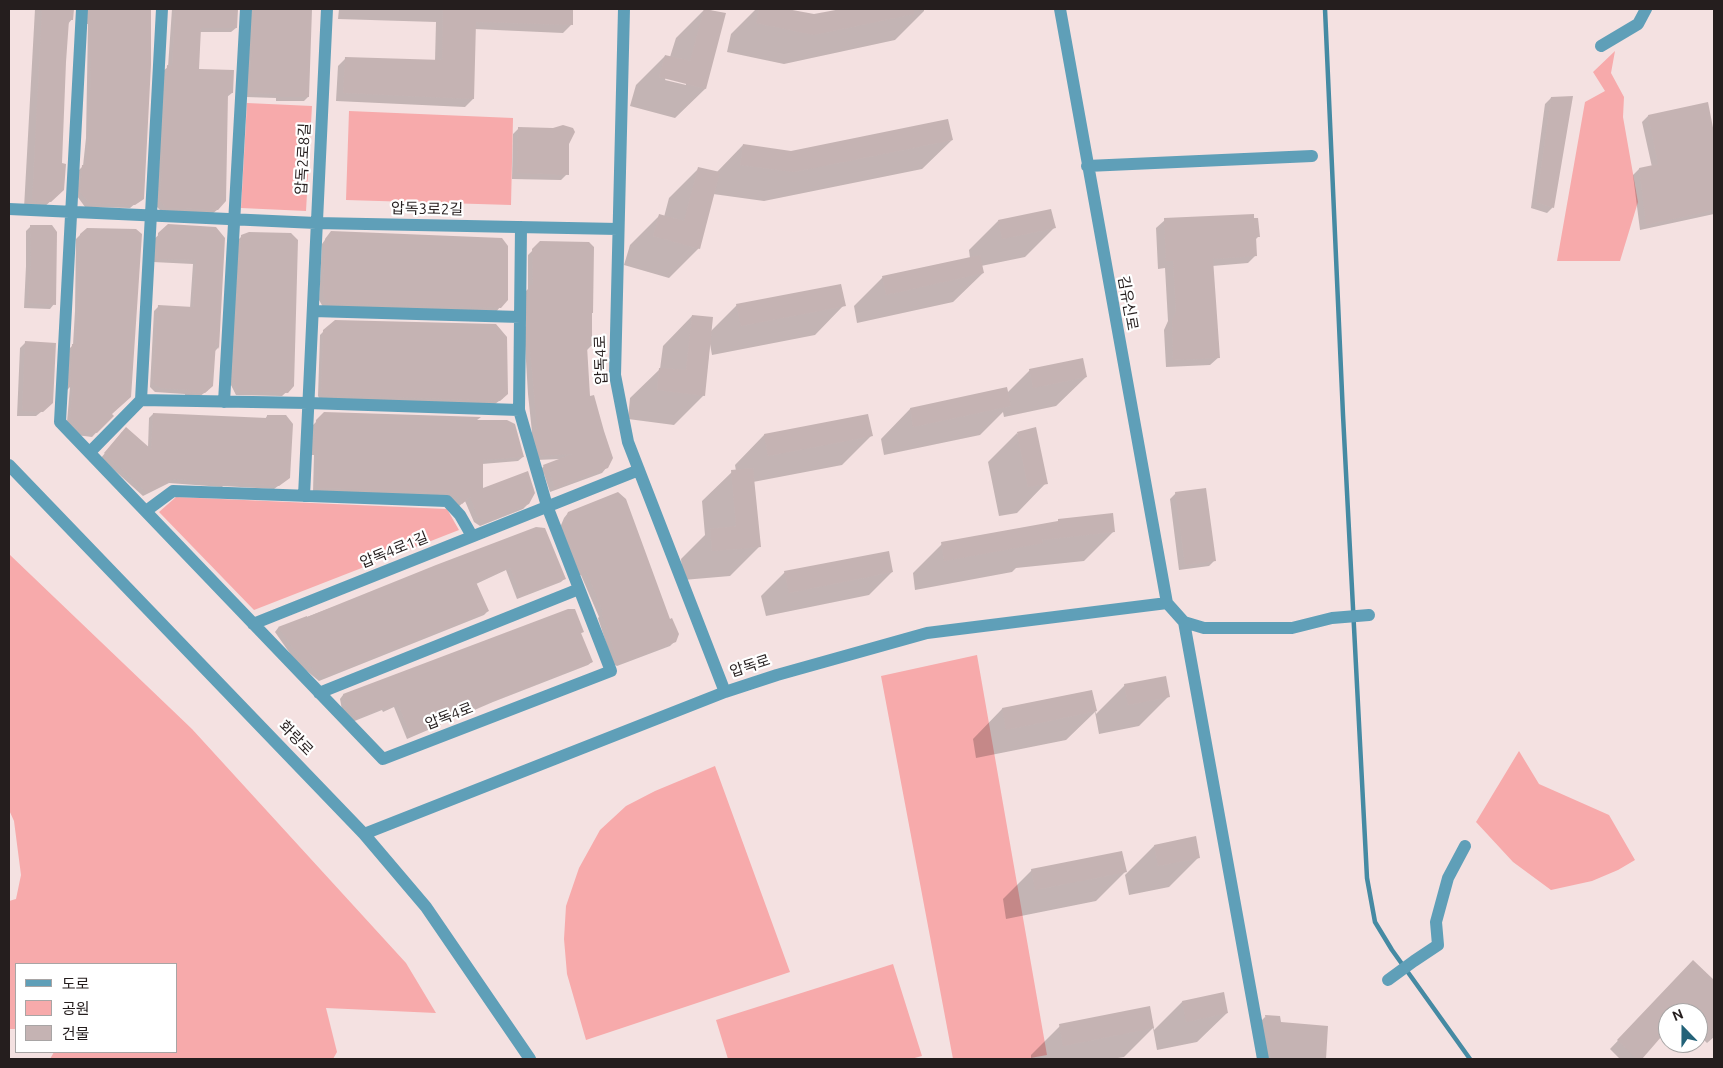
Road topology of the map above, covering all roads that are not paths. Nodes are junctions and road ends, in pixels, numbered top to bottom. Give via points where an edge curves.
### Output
1 (82, 9) edge
2 (162, 9) edge
3 (246, 9) edge
4 (327, 9) edge
5 (624, 9) edge
6 (1060, 9) edge
7 (1646, 9) edge
8 (1601, 46) dead end
9 (1312, 156) dead end
10 (1087, 166) junction
11 (9, 209) edge
12 (71, 212) junction
13 (152, 216) junction
14 (235, 219) junction
15 (316, 223) junction
16 (521, 227) junction
17 (618, 229) junction
18 (312, 311) junction
19 (520, 317) junction
20 (141, 400) junction
21 (224, 402) junction
22 (308, 403) junction
23 (519, 410) junction
24 (90, 452) junction
25 (9, 465) edge
26 (639, 470) junction
27 (304, 496) junction
28 (547, 506) junction
29 (146, 511) junction
30 (472, 536) junction
31 (579, 589) junction
32 (1167, 603) junction
33 (1369, 615) dead end
34 (1184, 622) junction
35 (253, 624) junction
36 (725, 692) junction
37 (319, 693) junction
38 (364, 834) junction
39 (1465, 846) dead end
40 (1390, 978) dead end
41 (530, 1059) edge
42 (1263, 1059) edge

1 - 12 street
2 - 13 street
3 - 14 street
4 - 15 street, 압독2로8길
5 - 17 street, 압독4로
6 - 10 street, 김유신로
7 - 8 street via 1638,24
9 - 10 street
10 - 32 street, 김유신로
11 - 12 street, 압독3로2길
12 - 13 street, 압독3로2길
12 - 24 street via 60,422
13 - 14 street, 압독3로2길
13 - 20 street
14 - 15 street, 압독3로2길
14 - 21 street
15 - 16 street, 압독3로2길
15 - 18 street, 압독2로8길
16 - 17 street, 압독3로2길
16 - 19 street
17 - 26 street, 압독4로 via 615,374 628,442
18 - 19 street
18 - 22 street, 압독2로8길
19 - 23 street
20 - 21 street
20 - 24 street
21 - 22 street
22 - 23 street
22 - 27 street, 압독2로8길
23 - 28 street
24 - 29 street
25 - 38 street, 화랑로
26 - 28 street, 압독4로1길
26 - 36 street, 압독4로
27 - 29 street via 173,491
27 - 30 street via 447,501
28 - 30 street, 압독4로1길
28 - 31 street
29 - 35 street
30 - 35 street, 압독4로1길
31 - 37 street
31 - 37 street, 압독4로 via 611,671 383,759
32 - 34 street
32 - 36 street, 압독로 via 927,633
33 - 34 street via 1332,618 1292,628 1204,628
34 - 42 street
35 - 37 street
36 - 38 street, 압독로
38 - 41 street, 화랑로 via 426,907
39 - 40 street via 1448,878 1436,922 1438,945

